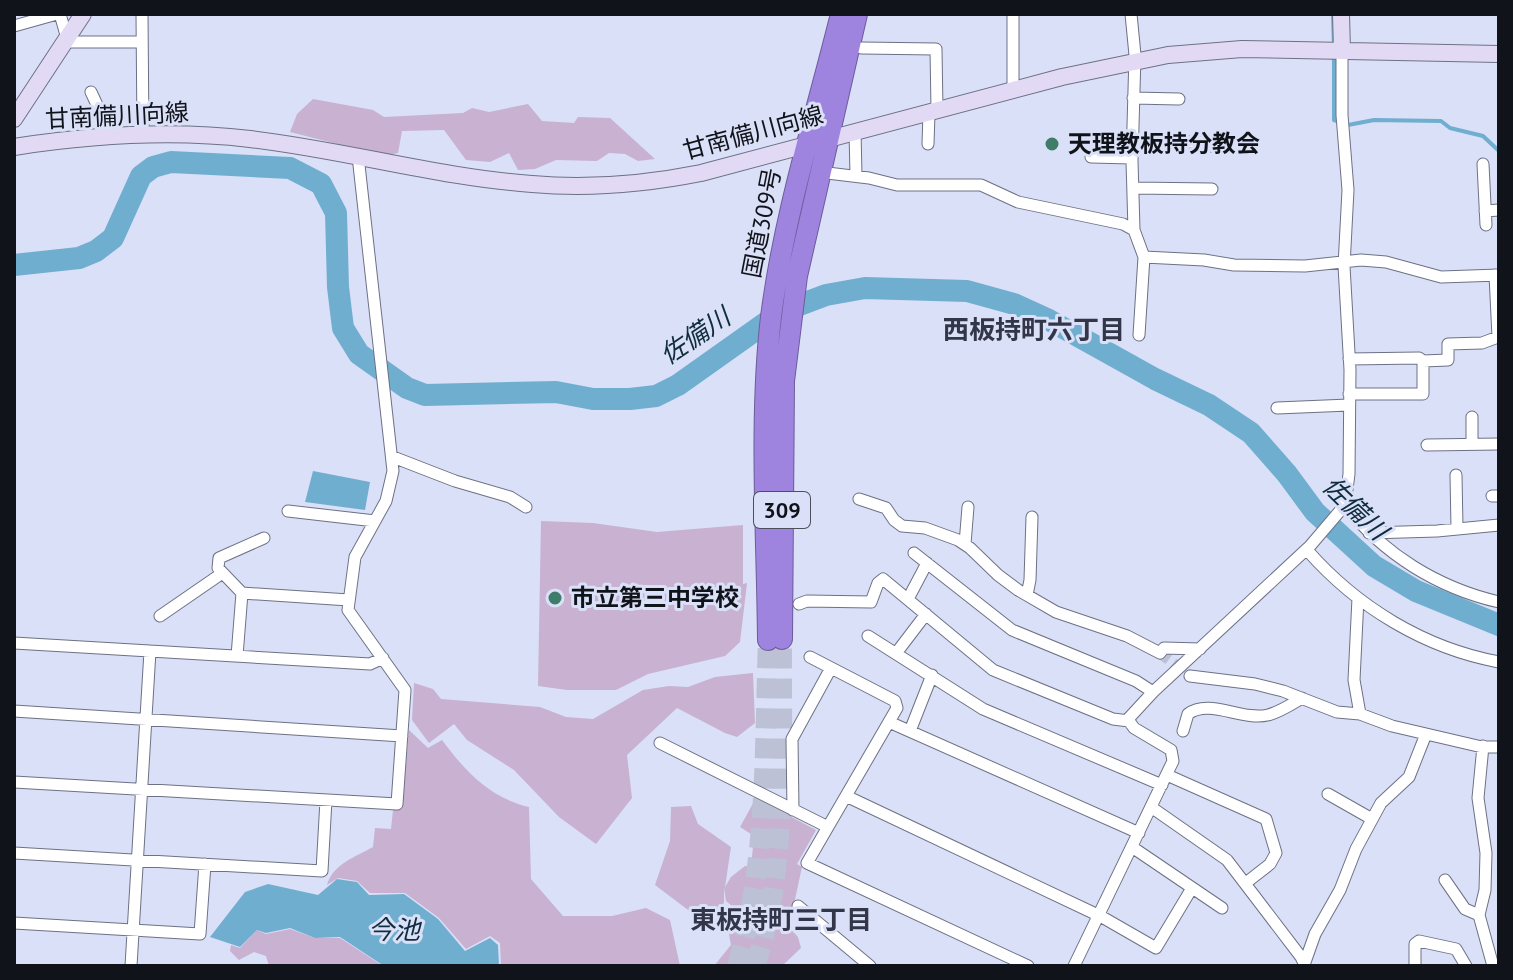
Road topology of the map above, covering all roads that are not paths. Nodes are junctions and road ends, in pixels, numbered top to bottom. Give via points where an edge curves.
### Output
1 (58, 14) edge
2 (83, 14) edge
3 (142, 14) edge
4 (841, 14) edge
5 (857, 14) edge
6 (1013, 14) edge
7 (1131, 14) edge
8 (1341, 14) edge
9 (14, 26) edge
10 (67, 38) junction
11 (142, 42) junction
12 (861, 48) dead end
13 (1342, 51) junction
14 (1499, 54) edge
15 (1134, 61) junction
16 (1013, 90) junction
17 (91, 92) dead end
18 (1133, 98) junction
19 (1179, 99) dead end
20 (933, 112) junction
21 (14, 119) edge
22 (855, 131) junction
23 (143, 136) junction
24 (112, 137) junction
25 (827, 139) junction
26 (1132, 142) junction
27 (928, 144) dead end
28 (806, 145) junction
29 (1211, 146) dead end
30 (14, 147) edge
31 (358, 156) junction
32 (1091, 157) dead end
33 (1132, 158) junction
34 (1483, 164) dead end
35 (819, 172) junction
36 (856, 176) junction
37 (1133, 188) junction
38 (1212, 189) dead end
39 (1499, 210) edge
40 (1485, 211) junction
41 (1486, 225) dead end
42 (1134, 230) junction
43 (793, 246) junction
44 (1144, 257) junction
45 (1344, 262) junction
46 (1497, 275) edge
47 (1139, 335) dead end
48 (1499, 338) edge
49 (1349, 359) junction
50 (1423, 361) junction
51 (1349, 400) junction
52 (1277, 408) dead end
53 (1472, 417) dead end
54 (1472, 444) junction
55 (1499, 444) edge
56 (1427, 445) dead end
57 (393, 457) junction
58 (1456, 475) dead end
59 (859, 499) dead end
60 (526, 507) dead end
61 (968, 507) dead end
62 (1344, 507) junction
63 (288, 511) dead end
64 (1032, 517) dead end
65 (375, 521) junction
66 (1499, 525) edge
67 (1457, 528) junction
68 (1369, 533) junction
69 (264, 538) dead end
70 (965, 544) junction
71 (1309, 548) junction
72 (914, 553) dead end
73 (927, 563) junction
74 (221, 574) junction
75 (242, 593) junction
76 (1027, 595) junction
77 (1358, 598) junction
78 (908, 599) junction
79 (349, 600) junction
80 (1499, 602) edge
81 (799, 604) dead end
82 (926, 614) junction
83 (160, 616) dead end
84 (868, 636) dead end
85 (14, 643) edge
86 (1200, 649) junction
87 (150, 651) junction
88 (897, 652) junction
89 (237, 656) junction
90 (810, 657) dead end
91 (383, 658) junction
92 (1499, 662) edge
93 (831, 668) junction
94 (932, 675) junction
95 (1190, 676) tunnel mouth
96 (1153, 692) junction
97 (1302, 698) junction
98 (14, 711) edge
99 (1360, 714) junction
100 (146, 720) junction
101 (1129, 721) junction
102 (889, 722) junction
103 (910, 731) junction
104 (1183, 731) dead end
105 (1426, 734) junction
106 (402, 736) junction
107 (660, 743) dead end
108 (1483, 746) junction
109 (1499, 747) edge
110 (1164, 780) junction
111 (14, 782) edge
112 (142, 789) junction
113 (1328, 794) dead end
114 (846, 796) junction
115 (326, 800) junction
116 (1151, 807) junction
117 (793, 810) junction
118 (1372, 819) junction
119 (828, 827) junction
120 (1139, 833) junction
121 (1132, 847) junction
122 (14, 853) edge
123 (138, 860) junction
124 (205, 864) junction
125 (1445, 880) dead end
126 (1247, 882) junction
127 (1192, 888) junction
128 (798, 906) dead end
129 (1222, 908) dead end
130 (1099, 915) junction
131 (1479, 915) junction
132 (14, 923) edge
133 (133, 930) junction
134 (1494, 950) edge
135 (1304, 965) edge
136 (131, 966) edge
137 (870, 966) edge
138 (1028, 966) edge
139 (1074, 966) edge
140 (1415, 966) edge
141 (1466, 966) edge
142 (1493, 966) edge

1 - 9 street
1 - 10 street
2 - 10 main road
3 - 11 street
4 - 28 highway, 国道309号 / 309
5 - 25 highway, 国道309号 / 309
6 - 16 street
7 - 15 street
8 - 13 main road
10 - 11 street
10 - 21 main road
11 - 23 street
12 - 20 street via 936,49
13 - 14 main road, 甘南備川向線
13 - 15 main road, 甘南備川向線 via 1215,49
13 - 45 street via 1348,190
15 - 16 main road, 甘南備川向線
15 - 18 street
16 - 20 main road, 甘南備川向線
17 - 24 street
18 - 19 street
18 - 26 street
20 - 22 main road, 甘南備川向線
20 - 27 street
22 - 25 main road, 甘南備川向線
22 - 36 street
23 - 24 main road, 甘南備川向線
23 - 31 main road, 甘南備川向線 via 247,138
24 - 30 main road, 甘南備川向線
25 - 28 main road, 甘南備川向線
25 - 35 highway, 国道309号 / 309
26 - 29 street
26 - 33 street
28 - 31 main road, 甘南備川向線 via 680,177 582,186 500,181
28 - 43 highway, 国道309号 / 309 via 795,184
31 - 57 street
32 - 33 street
33 - 37 street
34 - 40 street
35 - 36 street
35 - 43 highway, 国道309号 / 309
36 - 42 street via 897,185 981,185 1018,202
37 - 38 street
37 - 42 street
39 - 40 street
40 - 41 street
42 - 44 street
43 - 43 highway, 国道309号 / 309 via 784,381 775,640 766,393 771,320
44 - 45 street via 1234,265
44 - 47 street
45 - 46 street via 1386,262 1441,277
45 - 49 street
46 - 48 street
48 - 50 street via 1448,344 1448,360
49 - 50 street
49 - 51 street
50 - 51 street via 1423,394
51 - 52 street
51 - 62 street
53 - 54 street
54 - 55 street
54 - 56 street
57 - 60 street
57 - 65 street via 391,489
58 - 67 street
59 - 70 street via 886,508 902,526 925,528
61 - 70 street
62 - 68 street
62 - 71 street
63 - 65 street
64 - 76 street
65 - 79 street via 355,557
66 - 67 street
67 - 68 street
68 - 80 street via 1433,578
69 - 74 street via 219,558
70 - 76 street
71 - 77 street
71 - 86 street
72 - 73 street
73 - 78 street
73 - 96 street via 1012,630
74 - 75 street
74 - 83 street
75 - 79 street
75 - 89 street
76 - 86 street via 1160,653 1164,648
77 - 92 street via 1430,642
77 - 99 street via 1354,680
78 - 81 street via 883,579 871,602
78 - 82 street
79 - 91 street via 348,610
82 - 88 street
82 - 101 street via 993,670
84 - 88 street
85 - 87 street
86 - 96 street
87 - 89 street
87 - 100 street
88 - 94 street
89 - 91 street via 370,664
90 - 93 street
91 - 106 street via 405,690
93 - 102 street via 895,701
93 - 117 street via 792,739
94 - 103 street
94 - 110 street via 983,709
95 - 97 street via 1255,684
96 - 101 street
97 - 99 street via 1337,712
97 - 104 street via 1268,715 1193,710
98 - 100 street
99 - 105 street
100 - 106 street
100 - 112 street
101 - 110 street via 1171,750 1173,761
102 - 103 street
102 - 114 street
103 - 120 street
105 - 108 street
105 - 118 street via 1409,777
106 - 115 street via 397,804
107 - 117 street
108 - 109 street
108 - 131 street via 1478,798 1486,853
110 - 116 street
110 - 126 street via 1266,819 1276,853
111 - 112 street
112 - 115 street
112 - 123 street
113 - 118 street
114 - 119 street
114 - 130 street
115 - 124 street via 322,871
116 - 120 street
116 - 126 street via 1227,860
117 - 119 street
118 - 135 street
119 - 138 street via 807,863
120 - 121 street
121 - 127 street
121 - 130 street
122 - 123 street
123 - 124 street
123 - 133 street
124 - 133 street via 200,934
125 - 131 street via 1465,909
126 - 135 street
127 - 129 street
127 - 130 street via 1156,948
128 - 137 street
130 - 139 street
131 - 134 street
132 - 133 street
133 - 136 street
134 - 142 street
140 - 141 street via 1419,941 1456,949

